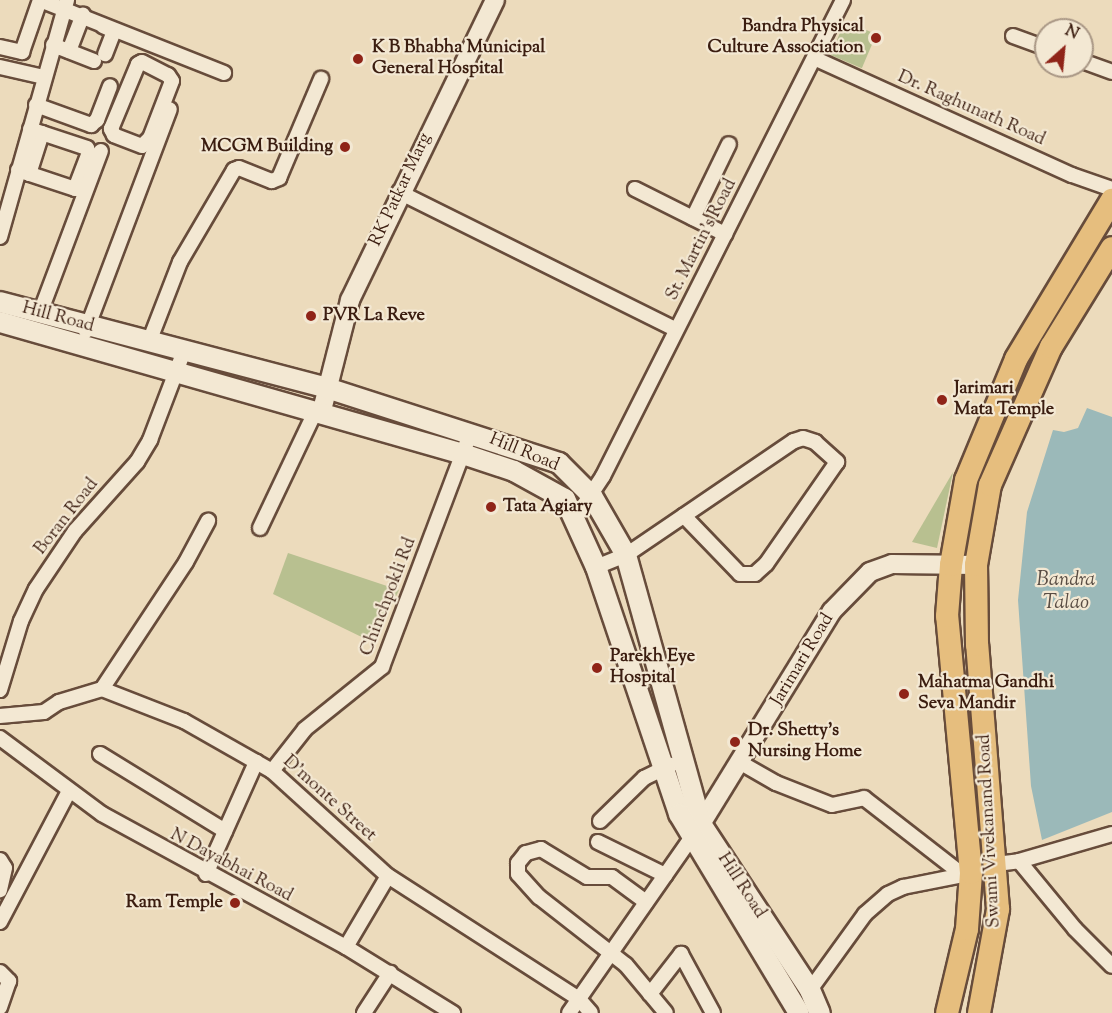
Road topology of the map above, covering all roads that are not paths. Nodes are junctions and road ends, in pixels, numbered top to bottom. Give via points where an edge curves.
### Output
1 (495, 0) edge
2 (843, 0) edge
3 (66, 4) edge
4 (82, 16) junction
5 (1013, 36) dead end
6 (1034, 44) edge
7 (53, 45) junction
8 (155, 45) junction
9 (0, 47) edge
10 (69, 51) junction
11 (816, 59) junction
12 (148, 65) junction
13 (1094, 65) edge
14 (0, 67) edge
15 (1112, 72) edge
16 (224, 73) dead end
17 (44, 77) junction
18 (321, 79) dead end
19 (110, 86) dead end
20 (36, 105) junction
21 (170, 109) dead end
22 (36, 131) junction
23 (729, 144) dead end
24 (101, 151) dead end
25 (24, 172) junction
26 (635, 189) dead end
27 (1112, 189) edge
28 (399, 192) junction
29 (1112, 200) edge
30 (693, 218) junction
31 (725, 234) junction
32 (0, 237) edge
33 (1112, 248) edge
34 (0, 302) edge
35 (40, 313) junction
36 (0, 322) edge
37 (88, 325) junction
38 (675, 329) junction
39 (149, 342) junction
40 (81, 346) junction
41 (184, 351) junction
42 (177, 374) junction
43 (327, 388) junction
44 (318, 413) junction
45 (471, 432) junction
46 (463, 454) junction
47 (592, 496) junction
48 (684, 516) junction
49 (576, 517) junction
50 (208, 521) dead end
51 (260, 528) dead end
52 (626, 555) junction
53 (951, 565) junction
54 (976, 565) junction
55 (596, 567) junction
56 (102, 689) junction
57 (0, 690) edge
58 (0, 716) edge
59 (0, 738) edge
60 (100, 754) dead end
61 (256, 762) junction
62 (741, 763) junction
63 (673, 764) junction
64 (272, 771) junction
65 (69, 791) junction
66 (600, 821) dead end
67 (225, 831) junction
68 (697, 831) junction
69 (1112, 834) edge
70 (598, 842) dead end
71 (0, 860) edge
72 (1019, 861) junction
73 (996, 864) junction
74 (206, 874) junction
75 (967, 874) junction
76 (665, 875) junction
77 (388, 876) junction
78 (0, 890) edge
79 (646, 902) junction
80 (0, 922) edge
81 (346, 947) junction
82 (609, 951) junction
83 (1112, 966) edge
84 (0, 972) edge
85 (390, 973) junction
86 (810, 990) junction
87 (650, 994) junction
88 (579, 999) junction
89 (0, 1007) edge
90 (364, 1013) edge
91 (453, 1013) edge
92 (569, 1013) edge
93 (591, 1013) edge
94 (666, 1013) edge
95 (713, 1013) edge
96 (799, 1013) edge
97 (820, 1013) edge
98 (947, 1013) edge
99 (979, 1013) edge

1 - 28 street, RK Patkar Marg
2 - 11 street, St. Martin's Road
3 - 4 street
3 - 7 street
3 - 9 street via 40,0 22,52
4 - 8 street
4 - 10 street
4 - 10 street via 114,31 99,58
5 - 6 street
7 - 10 street
7 - 17 street
8 - 12 street
8 - 16 street
11 - 27 street, Dr. Raghunath Road via 1072,175
11 - 31 street, St. Martin's Road
12 - 12 street via 138,64 111,129 114,135 142,146 150,138 172,81
13 - 15 street
14 - 17 street
17 - 20 street
18 - 39 street via 279,178 272,181 239,168 234,170 180,262
19 - 20 street via 97,120 91,125
20 - 22 street
21 - 37 street
22 - 25 street
22 - 25 street via 87,148 89,153 75,189
23 - 30 street
24 - 35 street
25 - 32 street
26 - 30 street
28 - 38 street
28 - 43 street, RK Patkar Marg via 350,300
29 - 53 main road, Swami Vivekanand Road via 1016,359 966,480
30 - 31 street
31 - 38 street, St. Martin's Road
33 - 54 main road, Swami Vivekanand Road via 1051,347 1024,401 990,485
34 - 35 main road, Hill Road
35 - 37 main road, Hill Road
36 - 40 main road, Hill Road
37 - 39 main road, Hill Road
37 - 40 street
38 - 47 street, St. Martin's Road
39 - 41 main road, Hill Road
40 - 42 main road, Hill Road
41 - 42 street, Boran Road
41 - 43 main road, Hill Road
42 - 44 main road, Hill Road
42 - 57 street, Boran Road via 137,462 75,531 36,589 21,621
43 - 44 street, RK Patkar Marg
43 - 45 main road, Hill Road
44 - 46 main road, Hill Road
44 - 51 street
45 - 46 street, Chinchpokli Rd
45 - 47 main road, Hill Road via 559,463
46 - 49 main road, Hill Road via 514,471 565,499
46 - 64 street, Chinchpokli Rd via 382,668 305,729
47 - 49 street, St. Martin's Road
47 - 52 main road, Hill Road
48 - 48 street via 794,441 803,438 815,442 837,462 755,574 740,574
48 - 52 street
49 - 55 main road, Hill Road
50 - 56 street via 186,562
52 - 55 street
52 - 63 main road, Hill Road
53 - 54 street, Jarimari Road
53 - 62 street, Jarimari Road via 892,564 870,572 832,611
53 - 75 main road, Swami Vivekanand Road via 947,615
54 - 73 main road, Swami Vivekanand Road via 977,645
55 - 63 main road, Hill Road
56 - 58 street via 59,702 44,712
56 - 61 street, D'monte Street via 184,721
59 - 65 street, N Dayabhai Road
60 - 67 street
61 - 64 street, D'monte Street
61 - 67 street
62 - 68 street, Jarimari Road
62 - 75 street via 776,783 832,806 864,798
63 - 66 street via 644,778
63 - 68 main road, Hill Road
64 - 77 street, D'monte Street
65 - 74 street, N Dayabhai Road
65 - 80 street
67 - 74 street
68 - 76 street
68 - 86 main road, Hill Road
68 - 96 main road, Hill Road
69 - 72 street
70 - 76 street
71 - 78 street via 5,868
72 - 73 street
72 - 83 street via 1075,929
73 - 99 main road, Swami Vivekanand Road via 994,943
74 - 81 street, N Dayabhai Road
75 - 86 street via 903,887 888,894 865,914
75 - 98 main road, Swami Vivekanand Road via 968,929
76 - 79 street
77 - 81 street
77 - 88 street, D'monte Street
79 - 82 street
79 - 82 street via 612,877 587,878 541,849 520,858 518,874 539,897
81 - 85 street, N Dayabhai Road
82 - 87 street
82 - 88 street
84 - 89 street via 9,981
85 - 90 street
85 - 91 street, N Dayabhai Road
86 - 97 main road, Hill Road
87 - 94 street
87 - 95 street via 681,954
88 - 92 street
88 - 93 street, D'monte Street

